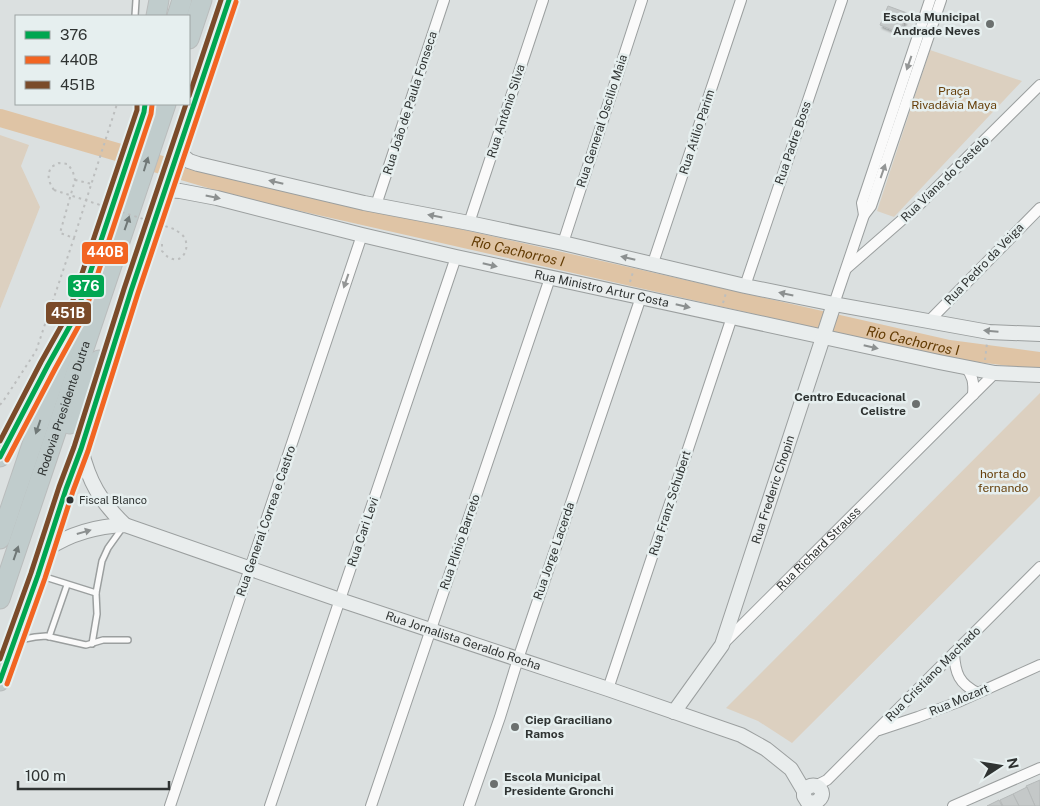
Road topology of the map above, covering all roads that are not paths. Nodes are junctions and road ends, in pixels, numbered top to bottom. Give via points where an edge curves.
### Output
1 (136, 0) edge
2 (159, 0) edge
3 (182, 0) edge
4 (202, 0) edge
5 (229, 0) edge
6 (444, 0) edge
7 (543, 0) edge
8 (642, 0) edge
9 (741, 0) edge
10 (842, 0) edge
11 (930, 0) edge
12 (941, 0) edge
13 (135, 15) edge
14 (156, 15) edge
15 (176, 15) edge
16 (190, 36) edge
17 (1040, 85) edge
18 (165, 105) edge
19 (145, 106) edge
20 (146, 135) junction
21 (177, 155) junction
22 (166, 186) junction
23 (376, 205) junction
24 (1040, 208) edge
25 (864, 215) junction
26 (469, 223) junction
27 (362, 235) junction
28 (563, 243) junction
29 (456, 257) junction
30 (654, 264) junction
31 (846, 269) junction
32 (550, 278) junction
33 (745, 286) junction
34 (131, 291) junction
35 (640, 297) junction
36 (832, 308) junction
37 (727, 313) junction
38 (76, 315) junction
39 (929, 321) junction
40 (824, 333) junction
41 (1040, 334) edge
42 (965, 367) junction
43 (995, 373) junction
44 (1040, 375) edge
45 (973, 395) junction
46 (7, 431) edge
47 (81, 449) junction
48 (0, 456) edge
49 (38, 484) junction
50 (124, 525) junction
51 (0, 539) edge
52 (46, 549) junction
53 (1040, 567) edge
54 (250, 569) junction
55 (38, 575) junction
56 (67, 584) junction
57 (96, 593) junction
58 (0, 599) edge
59 (340, 600) junction
60 (431, 630) junction
61 (49, 637) junction
62 (128, 640) dead end
63 (14, 641) junction
64 (92, 644) junction
65 (722, 645) junction
66 (954, 653) junction
67 (518, 659) junction
68 (1040, 665) edge
69 (0, 680) edge
70 (608, 689) junction
71 (978, 693) junction
72 (674, 712) junction
73 (876, 731) junction
74 (1040, 768) edge
75 (815, 796) edge
76 (170, 806) edge
77 (270, 806) edge
78 (371, 806) edge
79 (469, 806) edge
80 (953, 806) edge

1 - 13 lane
2 - 14 highway
3 - 15 highway
4 - 16 highway
5 - 21 highway
6 - 23 street, Rua João de Paula Fonseca
7 - 26 street, Rua Antônio Silva
8 - 28 street, Rua General Oscilio Maia
9 - 30 street, Rua Atilio Parim
10 - 33 street, Rua Padre Boss
11 -> 25 street via 862,203
25 -> 12 street via 871,206
17 - 31 street, Rua Viana do Castelo via 920,205
18 - 20 highway, Rodovia Presidente Dutra
19 - 20 highway, Rodovia Presidente Dutra
20 - 38 highway, Rodovia Presidente Dutra via 120,183
49 -> 20 highway, Rodovia Presidente Dutra via 138,190
21 - 22 highway
23 -> 21 street via 198,164
22 -> 27 street, Rua Ministro Artur Costa
22 - 34 highway
26 -> 23 street
24 - 39 street, Rua Pedro da Veiga
25 - 31 street
26 - 28 street
27 - 29 street, Rua Ministro Artur Costa
27 -> 54 street, Rua General Correa e Castro
30 -> 28 street
29 -> 32 street, Rua Ministro Artur Costa
29 - 59 street, Rua Cari Levi
30 - 33 street
31 - 36 street
32 - 35 street, Rua Ministro Artur Costa
32 - 60 street, Rua Plínio Barreto
36 -> 33 street
34 - 47 highway
34 - 49 highway via 59,450
35 -> 37 street, Rua Ministro Artur Costa
35 - 67 street, Rua Jorge Lacerda
36 - 39 street
36 - 40 street, Rua Frederic Chopin
37 - 40 street, Rua Ministro Artur Costa
37 - 70 street, Rua Franz Schubert
38 - 46 highway
38 -> 51 highway, Rodovia Presidente Dutra
41 -> 39 street via 989,332
40 -> 42 street, Rua Ministro Artur Costa
40 - 65 street, Rua Frederic Chopin
42 - 43 street, Rua Ministro Artur Costa
42 - 45 street via 973,380
43 - 44 street, Rua Ministro Artur Costa
43 - 45 street, Rua Richard Strauss
45 - 65 street, Rua Richard Strauss
46 - 48 highway
47 - 50 street, Rua Jornalista Geraldo Rocha via 96,491
47 - 52 highway
58 -> 49 highway, Rodovia Presidente Dutra
52 -> 50 street, Rua Jornalista Geraldo Rocha via 84,531
50 - 54 street, Rua Jornalista Geraldo Rocha
50 - 57 lane via 102,561
52 - 55 highway
53 - 66 street, Rua Cristiano Machado
54 - 59 street, Rua Jornalista Geraldo Rocha
54 - 76 street, Rua General Correa e Castro
55 - 56 lane
55 - 63 highway
56 - 57 lane
56 - 61 lane
57 - 64 lane via 97,614
59 - 60 street, Rua Jornalista Geraldo Rocha
59 - 77 street, Rua Cari Levi
60 - 67 street, Rua Jornalista Geraldo Rocha
60 - 78 street, Rua Plínio Barreto
61 - 63 lane via 35,636
61 - 64 lane via 81,645
62 - 64 lane via 103,640
63 - 69 highway
65 - 72 street, Rua Richard Strauss
66 - 71 street via 957,673 968,688
66 - 73 street, Rua Cristiano Machado
67 - 70 street, Rua Jornalista Geraldo Rocha
67 - 79 street, Rua Jorge Lacerda
68 - 71 street, Rua Mozart
70 - 72 street, Rua Jornalista Geraldo Rocha
71 - 73 street, Rua Mozart
72 - 75 street, Rua Jornalista Geraldo Rocha via 754,741 779,758
73 - 75 street, Rua Cristiano Machado
74 - 80 street

